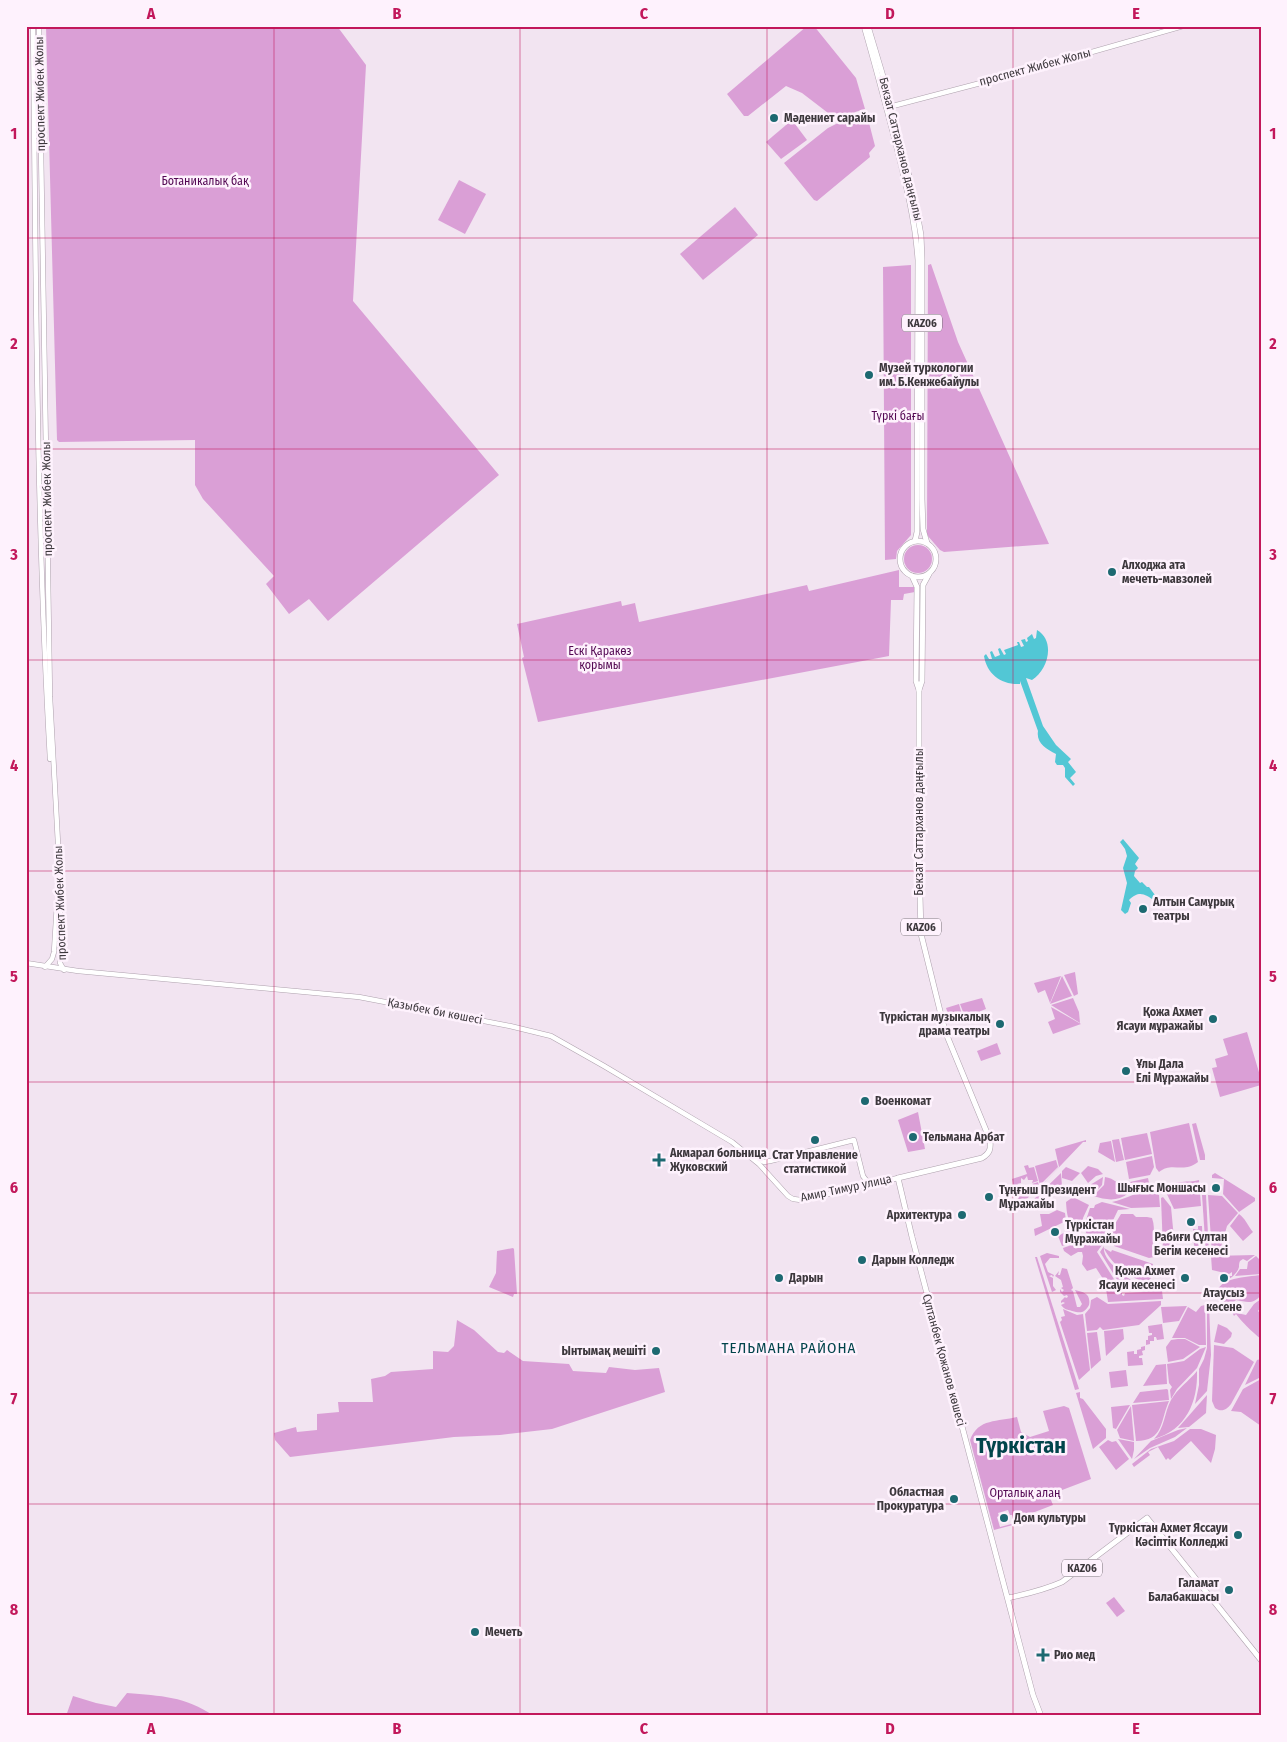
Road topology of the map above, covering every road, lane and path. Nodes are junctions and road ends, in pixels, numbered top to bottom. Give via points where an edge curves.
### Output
1 (33, 26) edge
2 (38, 26) edge
3 (864, 26) edge
4 (868, 26) edge
5 (1183, 26) edge
6 (889, 107) junction
7 (915, 541) junction
8 (927, 542) junction
9 (929, 574) junction
10 (912, 576) junction
11 (919, 690) junction
12 (26, 963) edge
13 (44, 967) junction
14 (64, 970) junction
15 (744, 1150) junction
16 (770, 1161) junction
17 (765, 1170) junction
18 (898, 1178) junction
19 (873, 1183) junction
20 (793, 1198) joint
21 (1008, 1598) junction
22 (1261, 1660) edge
23 (1041, 1716) edge

1 - 13 street, проспект Жибек Жолы via 42,615 58,892 54,952
2 - 14 street, проспект Жибек Жолы via 50,697 60,880 60,963
3 - 6 main road, Бекзат Саттарханов даңғылы / KАZ06
4 - 6 main road, Бекзат Саттарханов даңғылы / KАZ06
5 - 6 street, проспект Жибек Жолы
6 - 7 main road, Бекзат Саттарханов даңғылы / KАZ06 via 910,196 918,260
6 - 8 main road, Бекзат Саттарханов даңғылы / KАZ06 via 914,196 921,235 922,499
7 - 8 main road
7 - 10 main road, KАZ06 via 904,547 900,556 902,568
8 - 9 main road, KАZ06 via 937,557 935,568
9 - 10 main road
9 - 11 main road, Бекзат Саттарханов даңғылы / KАZ06 via 923,585 922,682
10 - 11 main road, Бекзат Саттарханов даңғылы / KАZ06 via 917,587 916,682
11 - 18 main road, Бекзат Саттарханов даңғылы / KАZ06 via 922,934 941,1017 990,1140 990,1152 982,1158
12 - 13 street, Қазыбек би көшесі
13 - 14 street, Қазыбек би көшесі
14 - 15 street, Қазыбек би көшесі via 359,997 551,1036
15 - 16 street via 761,1161
15 - 17 street, Қазыбек би көшесі
16 - 17 street
16 - 19 street via 854,1140 863,1176
17 - 20 street, Қазыбек би көшесі
18 - 19 street, Амир Тимур улица
18 - 21 main road, Сұлтанбек Қожанов көшесі
19 - 20 street, Амир Тимур улица via 802,1200
21 - 22 main road, KАZ06 via 1062,1582 1147,1518
21 - 23 main road, Сұлтанбек Қожанов көшесі

